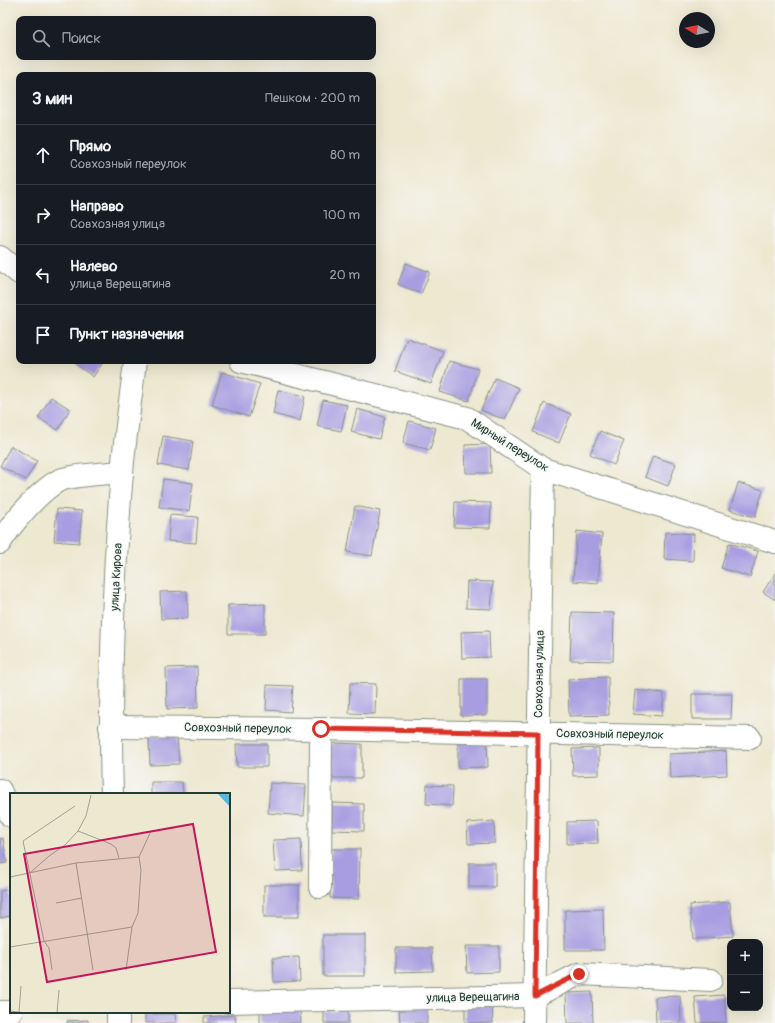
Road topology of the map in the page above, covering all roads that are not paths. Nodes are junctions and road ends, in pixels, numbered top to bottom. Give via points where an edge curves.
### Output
1 (0, 257) edge
2 (16, 270) edge
3 (135, 364) edge
4 (253, 364) edge
5 (543, 469) junction
6 (122, 472) junction
7 (775, 542) edge
8 (0, 543) edge
9 (110, 727) junction
10 (321, 729) junction
11 (538, 733) junction
12 (750, 738) dead end
13 (0, 790) edge
14 (112, 793) edge
15 (10, 814) edge
16 (320, 887) dead end
17 (711, 980) dead end
18 (535, 996) junction
19 (230, 1002) edge
20 (534, 1023) edge

1 - 2 street
3 - 6 street, улица Кирова
4 - 5 street, Мирный переулок via 467,418
5 - 7 street, Мирный переулок
5 - 11 street, Совхозная улица
6 - 8 street via 63,479 47,488
6 - 9 street, улица Кирова via 114,598
9 - 10 street, Совхозный переулок
9 - 14 street, улица Кирова
10 - 11 street, Совхозный переулок
10 - 16 street
11 - 12 street, Совхозный переулок
11 - 18 street, Совхозная улица
13 - 15 street
17 - 18 street, улица Верещагина via 579,974
18 - 19 street, улица Верещагина
18 - 20 street, Совхозная улица

